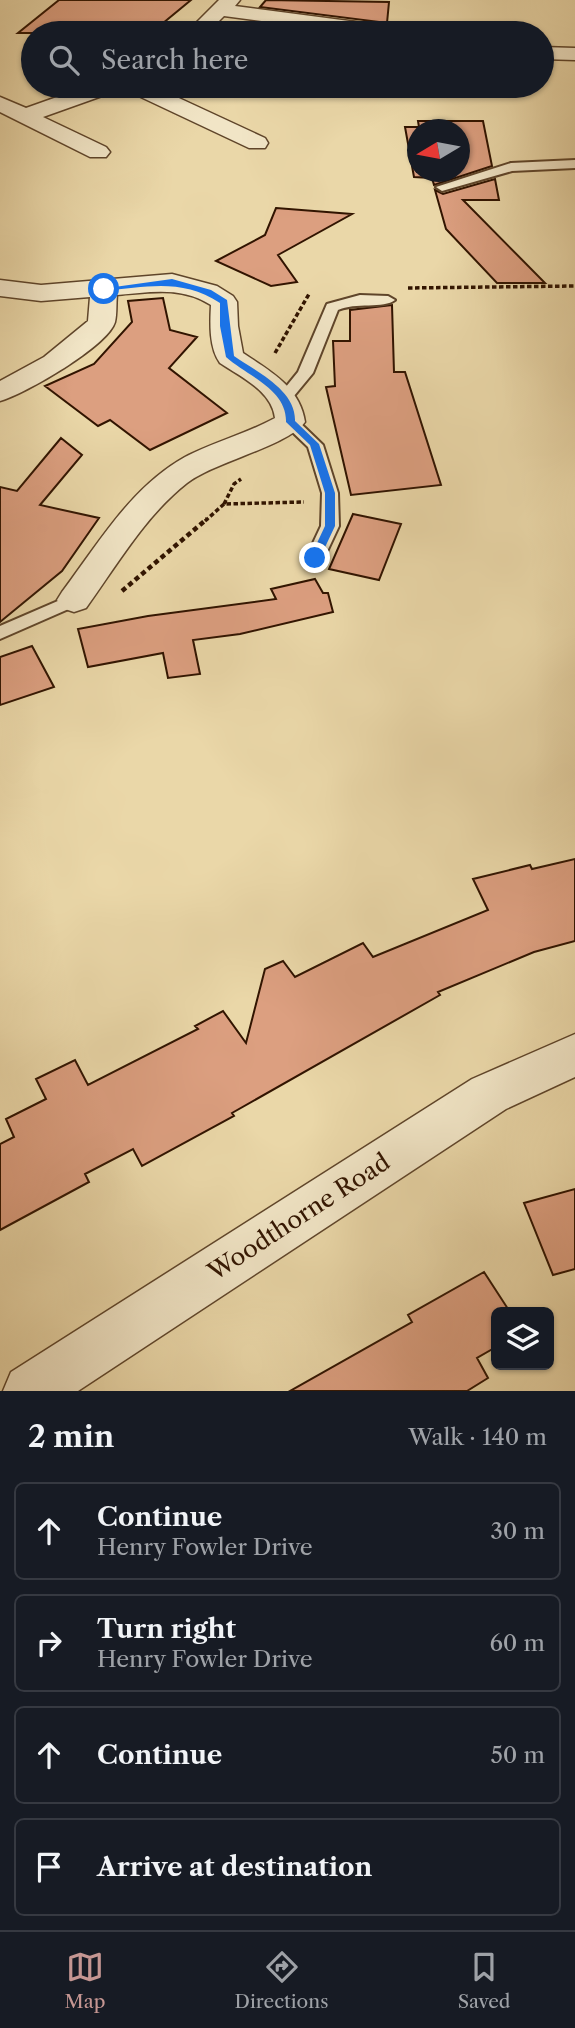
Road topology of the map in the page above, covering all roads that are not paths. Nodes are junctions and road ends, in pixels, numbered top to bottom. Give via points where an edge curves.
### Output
1 (225, 5) edge
2 (208, 21) edge
3 (322, 21) edge
4 (554, 53) edge
5 (575, 54) edge
6 (74, 98) edge
7 (161, 98) edge
8 (0, 104) edge
9 (23, 116) junction
10 (257, 143) dead end
11 (97, 152) dead end
12 (575, 164) edge
13 (442, 187) dead end
14 (0, 288) edge
15 (104, 289) junction
16 (388, 300) dead end
17 (0, 392) edge
18 (287, 410) junction
19 (315, 558) dead end
20 (74, 600) joint
21 (0, 633) edge
22 (575, 1055) edge
23 (30, 1391) edge

1 - 2 street
1 - 3 street
4 - 5 street
6 - 9 street
7 - 10 street
8 - 9 street
9 - 11 street
12 - 13 lane via 511,167
14 - 15 street via 41,293
15 - 17 street via 101,323 54,365
15 - 18 street via 172,282 208,292 224,302 230,357
16 - 18 lane via 359,299 332,307
18 - 19 lane via 315,444 330,493 330,526
18 - 20 street via 268,435 195,464 158,490
20 - 21 lane
22 - 23 street, Woodthorne Road via 489,1094

